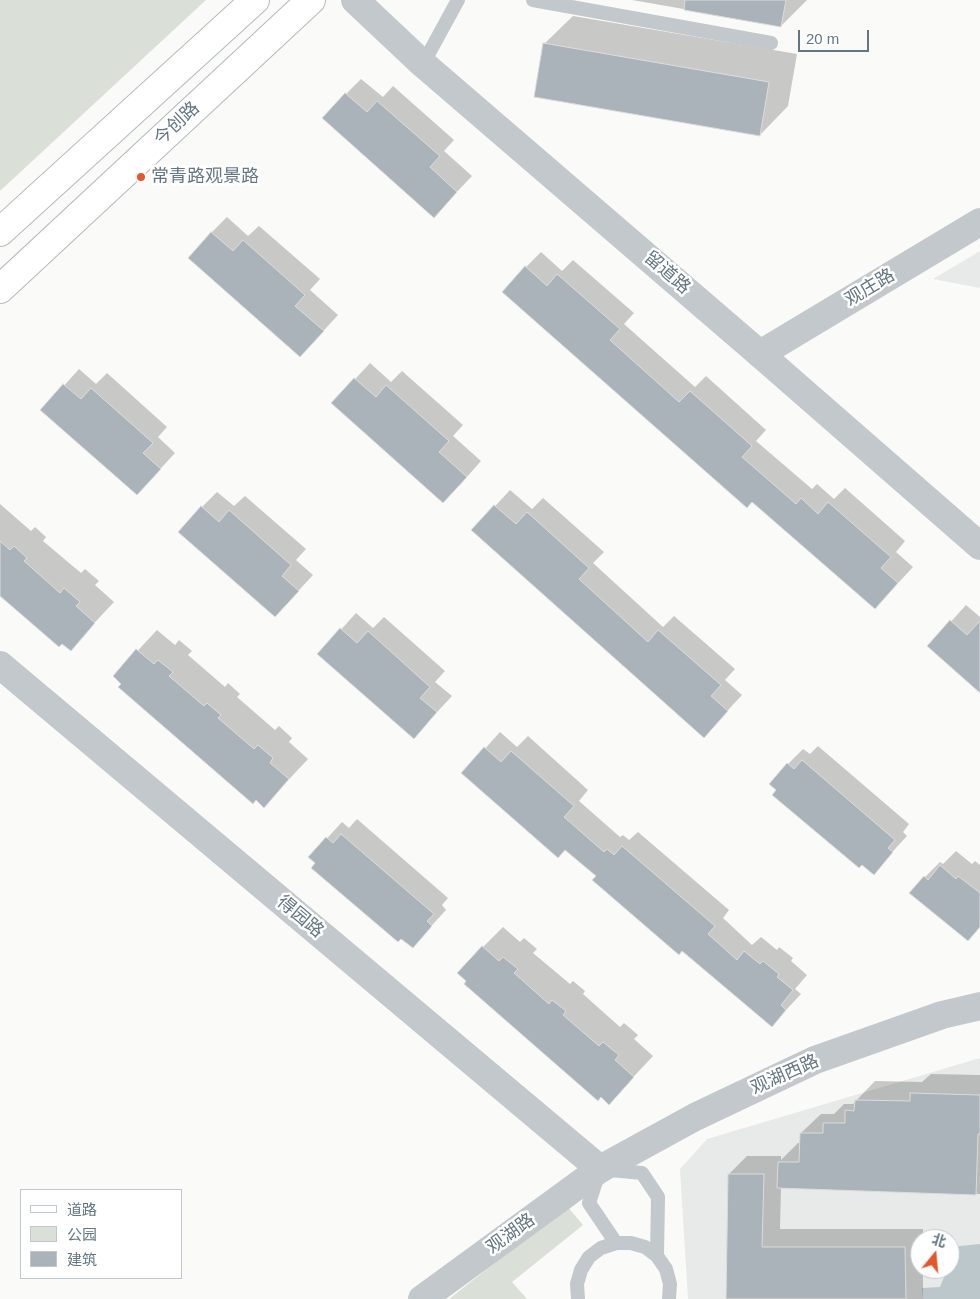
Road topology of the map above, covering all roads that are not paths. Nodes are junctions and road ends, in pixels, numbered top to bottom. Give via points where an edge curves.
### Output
1 (255, 0) edge
2 (311, 0) edge
3 (355, 0) edge
4 (458, 0) edge
5 (533, 0) edge
6 (771, 43) dead end
7 (423, 64) junction
8 (980, 222) edge
9 (0, 232) edge
10 (0, 289) edge
11 (760, 354) junction
12 (980, 546) edge
13 (0, 665) edge
14 (980, 1006) edge
15 (600, 1169) junction
16 (616, 1243) junction
17 (658, 1256) junction
18 (422, 1299) edge
19 (578, 1299) edge
20 (669, 1299) edge

1 - 9 main road
2 - 10 main road, 今创路
3 - 7 street, 留道路
4 - 7 lane
5 - 6 lane
7 - 11 street, 留道路
8 - 11 street, 观庄路
11 - 12 street, 留道路
13 - 15 street, 得园路
14 - 15 street, 观湖西路 via 942,1015 816,1060 695,1117
15 - 16 lane via 588,1203
15 - 17 lane via 642,1173 658,1197
15 - 18 street, 观湖路
16 - 17 lane via 631,1242
16 - 19 lane via 589,1257 577,1284
17 - 20 lane via 670,1284

